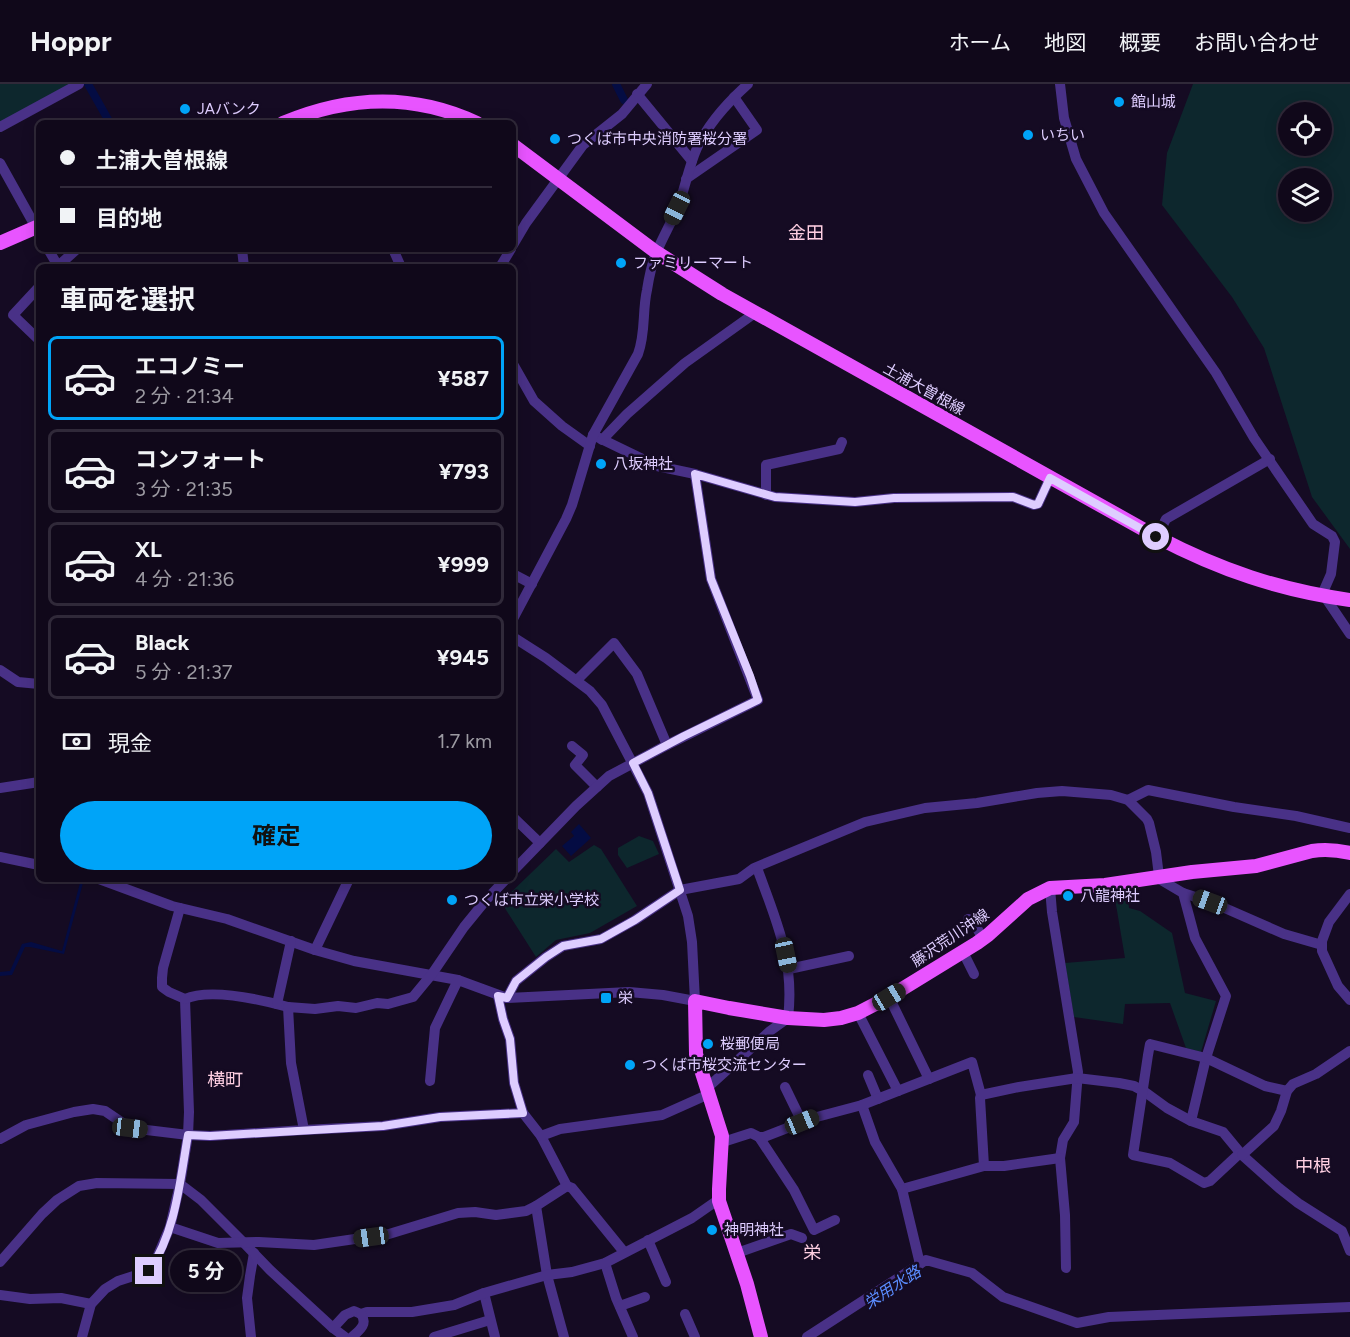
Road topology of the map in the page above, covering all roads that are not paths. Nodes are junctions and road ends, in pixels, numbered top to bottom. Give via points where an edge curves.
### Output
1 (80, 84) edge
2 (647, 84) edge
3 (748, 84) edge
4 (1060, 84) edge
5 (637, 94) junction
6 (734, 97) junction
7 (310, 118) edge
8 (468, 120) edge
9 (0, 128) edge
10 (516, 147) edge
11 (692, 161) junction
12 (0, 163) edge
13 (558, 179) junction
14 (686, 179) junction
15 (6, 182) edge
16 (36, 226) edge
17 (36, 230) edge
18 (516, 240) edge
19 (0, 243) edge
20 (73, 252) edge
21 (656, 252) junction
22 (61, 264) edge
23 (36, 290) edge
24 (755, 313) junction
25 (36, 337) edge
26 (516, 369) edge
27 (595, 440) junction
28 (842, 442) dead end
29 (1270, 459) junction
30 (695, 474) junction
31 (1050, 478) junction
32 (766, 495) junction
33 (1156, 537) junction
34 (516, 576) edge
35 (532, 584) junction
36 (1324, 597) junction
37 (1350, 600) edge
38 (516, 613) edge
39 (1350, 634) edge
40 (516, 639) edge
41 (0, 670) edge
42 (577, 680) junction
43 (36, 684) edge
44 (667, 745) junction
45 (572, 746) dead end
46 (633, 763) junction
47 (36, 782) edge
48 (597, 787) junction
49 (0, 788) edge
50 (1128, 800) junction
51 (516, 820) edge
52 (1350, 828) edge
53 (540, 843) junction
54 (1350, 853) edge
55 (0, 857) edge
56 (36, 864) edge
57 (757, 868) junction
58 (516, 869) edge
59 (1159, 876) junction
60 (111, 882) edge
61 (348, 882) edge
62 (503, 882) edge
63 (1050, 888) junction
64 (680, 890) junction
65 (1183, 893) junction
66 (1350, 894) edge
67 (180, 908) junction
68 (968, 919) dead end
69 (983, 939) junction
70 (291, 941) junction
71 (1322, 945) junction
72 (315, 950) junction
73 (963, 952) junction
74 (849, 956) dead end
75 (789, 969) junction
76 (432, 974) junction
77 (974, 975) dead end
78 (458, 980) junction
79 (502, 997) junction
80 (889, 997) junction
81 (185, 999) junction
82 (1350, 1000) edge
83 (694, 1001) junction
84 (283, 1006) junction
85 (858, 1014) junction
86 (788, 1018) junction
87 (1350, 1051) edge
88 (1206, 1058) junction
89 (868, 1075) dead end
90 (1077, 1078) junction
91 (929, 1079) junction
92 (430, 1081) dead end
93 (785, 1087) dead end
94 (708, 1091) junction
95 (898, 1091) junction
96 (1143, 1091) junction
97 (1287, 1091) junction
98 (981, 1095) junction
99 (878, 1099) junction
100 (862, 1105) junction
101 (523, 1113) junction
102 (1191, 1120) junction
103 (802, 1122) junction
104 (304, 1130) junction
105 (188, 1135) junction
106 (541, 1136) junction
107 (759, 1137) junction
108 (0, 1139) edge
109 (723, 1142) junction
110 (1241, 1154) junction
111 (1060, 1158) junction
112 (984, 1166) junction
113 (180, 1184) junction
114 (567, 1186) junction
115 (902, 1189) junction
116 (719, 1201) junction
117 (536, 1206) junction
118 (835, 1220) dead end
119 (170, 1227) junction
120 (802, 1238) dead end
121 (648, 1240) junction
122 (243, 1242) junction
123 (1350, 1251) edge
124 (624, 1252) junction
125 (254, 1253) junction
126 (737, 1253) junction
127 (0, 1262) edge
128 (605, 1263) junction
129 (920, 1264) junction
130 (1066, 1268) dead end
131 (547, 1275) junction
132 (666, 1282) dead end
133 (484, 1293) junction
134 (0, 1295) edge
135 (645, 1297) dead end
136 (92, 1304) junction
137 (620, 1306) junction
138 (1350, 1307) edge
139 (361, 1314) junction
140 (685, 1314) dead end
141 (490, 1320) junction
142 (333, 1328) junction
143 (82, 1337) edge
144 (251, 1337) edge
145 (345, 1337) edge
146 (352, 1337) edge
147 (434, 1337) edge
148 (495, 1337) edge
149 (564, 1337) edge
150 (633, 1337) edge
151 (695, 1337) edge
152 (761, 1337) edge
153 (807, 1337) edge

1 - 9 street
2 - 5 street
3 - 6 street
4 - 29 street via 1064,118 1076,159 1104,213 1216,373
5 - 11 street
5 - 13 street via 622,114 583,145
6 - 11 street via 704,135
6 - 14 street via 757,130
7 - 8 main road via 343,105 382,101 437,109
10 - 13 main road, 土浦大曽根線
11 - 14 street
12 - 15 street
13 - 18 street
13 - 21 main road, 土浦大曽根線
14 - 21 street
15 - 16 street
17 - 19 main road
20 - 22 street
21 - 24 main road, 土浦大曽根線
21 - 27 street via 646,293 643,340
23 - 25 street via 13,315
24 - 27 street via 685,363
24 - 31 main road, 土浦大曽根線
26 - 27 street via 534,401 562,426
27 - 30 street via 657,466
27 - 35 street via 566,519
28 - 32 street via 839,449 766,465
29 - 33 street via 1166,519
29 - 36 street via 1313,524 1335,542
30 - 32 street
30 - 44 street via 711,579 758,700
31 - 32 street via 1034,505 1013,497 855,502
31 - 33 main road, 土浦大曽根線
33 - 36 main road, 土浦大曽根線 via 1230,571
34 - 35 street
35 - 38 street
36 - 37 main road, 土浦大曽根線
36 - 39 street
40 - 42 street
41 - 43 street via 18,682
42 - 44 street via 614,643 637,674
42 - 46 street via 602,705
44 - 46 street
45 - 48 street via 583,754 575,765
46 - 48 street
46 - 64 street via 648,793
47 - 49 street
48 - 53 street
50 - 52 street via 1148,790
50 - 57 street via 1062,791 925,808 865,822
50 - 59 street via 1149,823
51 - 53 street
53 - 58 street
54 - 59 main road, 藤沢荒川沖線 via 1312,851 1256,866
55 - 56 street
57 - 64 street via 739,879
57 - 75 street
59 - 63 main road, 藤沢荒川沖線 via 1105,885
59 - 65 street
60 - 67 street
61 - 72 street
62 - 76 street via 464,927
63 - 69 main road, 藤沢荒川沖線 via 1028,899
63 - 90 street
64 - 79 street via 601,939 563,946 516,981
64 - 83 street via 692,942
65 - 71 street via 1284,934
65 - 88 street via 1195,938 1226,996
66 - 71 street via 1329,922
67 - 70 street
67 - 81 street via 163,968 162,987
68 - 69 street
69 - 73 main road, 藤沢荒川沖線
70 - 72 street
70 - 84 street
71 - 82 street via 1338,986
72 - 76 street
73 - 77 street
73 - 80 main road, 藤沢荒川沖線
74 - 75 street
75 - 86 street
76 - 78 street
76 - 84 street via 413,998 388,1004 356,1008
78 - 79 street
78 - 92 street via 435,1028
79 - 83 street via 629,992
79 - 101 street via 514,1083
80 - 85 main road, 藤沢荒川沖線
80 - 91 street
81 - 84 street via 219,994
81 - 105 street
83 - 86 main road, 藤沢荒川沖線
83 - 94 main road via 696,1054
84 - 104 street
85 - 86 main road, 藤沢荒川沖線 via 824,1020
85 - 95 street
86 - 94 street
87 - 97 street
88 - 96 street via 1150,1044
88 - 97 street via 1265,1086
88 - 102 street
89 - 99 street
90 - 96 street via 1119,1083
90 - 98 street
90 - 111 street via 1074,1122 1063,1140
91 - 95 street
91 - 98 street via 972,1062
93 - 103 street
94 - 106 street via 662,1115 560,1129
94 - 109 main road
95 - 99 street
96 - 102 street
96 - 110 street via 1133,1155 1170,1163 1204,1183
97 - 110 street via 1274,1126
98 - 112 street
99 - 100 street
100 - 103 street
100 - 115 street via 875,1142
101 - 104 street
101 - 106 street
102 - 110 street via 1223,1132
103 - 107 street
104 - 105 street
105 - 108 street via 130,1128 105,1111 93,1109 26,1125
105 - 113 street
106 - 114 street
107 - 109 street via 751,1133
107 - 118 street via 794,1190 814,1230
109 - 116 main road
110 - 123 street via 1298,1203 1342,1230
111 - 112 street
111 - 130 street
112 - 115 street
113 - 119 street
113 - 122 street
113 - 127 street via 80,1186 42,1214
114 - 117 street
114 - 124 street
115 - 129 street
116 - 121 street
116 - 126 main road
117 - 122 street via 496,1215 458,1213 389,1234 315,1245
117 - 131 street
119 - 122 street via 219,1243
119 - 136 street via 149,1271 118,1281
120 - 126 street via 790,1234
121 - 124 street
121 - 132 street
122 - 125 street
124 - 128 street
125 - 142 street
125 - 144 street via 247,1298
126 - 152 main road
128 - 131 street
128 - 137 street
129 - 138 street via 926,1260 972,1274 1003,1298 1077,1323 1109,1317
129 - 153 street
131 - 133 street
131 - 149 street
133 - 139 street via 454,1305
133 - 141 street
134 - 136 street
135 - 137 street
136 - 143 street
137 - 150 street
139 - 142 street via 354,1311 345,1315
139 - 146 street via 364,1325
140 - 151 street
141 - 147 street
141 - 148 street
142 - 145 street

